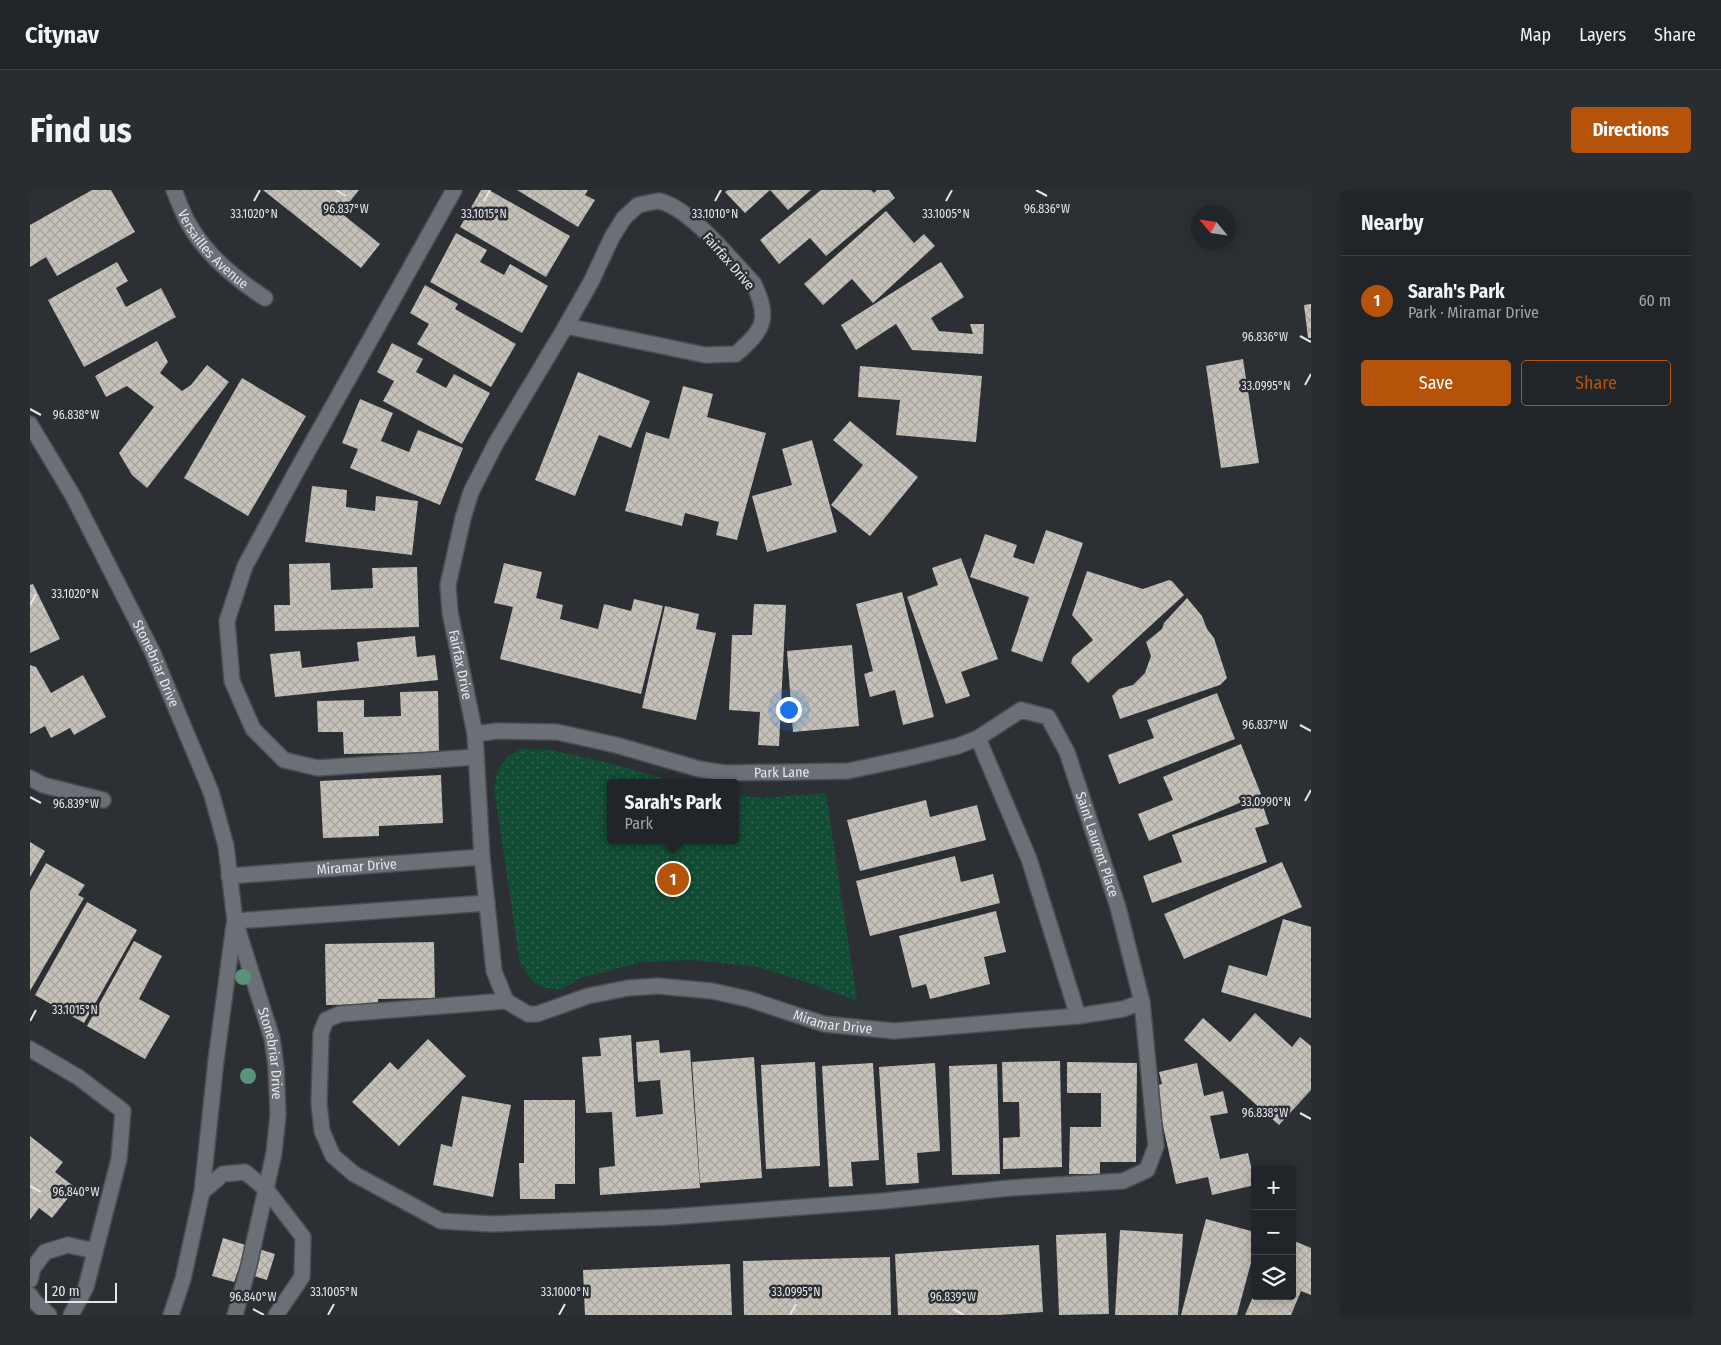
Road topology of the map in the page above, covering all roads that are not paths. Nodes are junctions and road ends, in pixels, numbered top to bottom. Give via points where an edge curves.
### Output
1 (174, 190) edge
2 (454, 190) edge
3 (640, 190) edge
4 (648, 203) junction
5 (266, 298) dead end
6 (566, 326) junction
7 (30, 424) edge
8 (1021, 710) joint
9 (475, 734) junction
10 (978, 738) junction
11 (476, 756) junction
12 (30, 778) edge
13 (103, 800) dead end
14 (482, 857) junction
15 (230, 876) junction
16 (487, 904) junction
17 (235, 921) junction
18 (506, 1001) junction
19 (1142, 1002) junction
20 (1078, 1016) junction
21 (30, 1048) edge
22 (266, 1189) junction
23 (202, 1192) junction
24 (96, 1251) junction
25 (30, 1280) edge
26 (30, 1295) edge
27 (49, 1315) edge
28 (72, 1315) edge
29 (171, 1315) edge
30 (235, 1315) edge
31 (276, 1315) edge

1 - 5 street, Versailles Avenue via 189,226 202,243 246,286
2 - 11 street via 244,566 227,621 232,682 253,729 284,760 318,768
3 - 4 street
4 - 6 street, Fairfax Drive via 638,205 624,218
4 - 6 street, Fairfax Drive via 668,202 680,209 754,284 762,315 760,329 736,354 705,355
6 - 9 street, Fairfax Drive via 471,492 454,556 448,585 450,612
7 - 15 street, Stonebriar Drive via 72,496 156,658 211,792 226,846
8 - 10 street, Park Lane
8 - 19 street, Saint Laurent Place via 1048,717 1066,752 1118,908
9 - 10 street, Park Lane via 557,732 616,744 699,770 725,773 848,771 958,746
9 - 11 street, Fairfax Drive
10 - 20 street via 1029,859
11 - 14 street, Fairfax Drive
12 - 13 street via 43,785
14 - 15 street, Miramar Drive
14 - 16 street, Fairfax Drive
15 - 17 street, Stonebriar Drive
16 - 17 street
16 - 18 street, Fairfax Drive via 494,971
17 - 22 street, Stonebriar Drive via 272,1038 276,1067 278,1115
17 - 23 street, Stonebriar Drive
18 - 19 street, Saint Laurent Place via 340,1014 326,1020 322,1033 319,1103 322,1132 333,1156 354,1174 441,1221 492,1224 679,1216 1123,1181 1147,1170 1156,1146
18 - 20 street, Miramar Drive via 528,1014 537,1014 588,996 658,986 739,997 824,1024 894,1031
19 - 20 street, Miramar Drive via 1123,1009
21 - 24 street via 78,1077 123,1111 119,1159
22 - 23 street via 245,1172 224,1174
22 - 30 street, Stonebriar Drive
22 - 31 street via 303,1237 302,1277
23 - 29 street, Stonebriar Drive via 183,1279
24 - 25 street via 68,1245 45,1252 33,1268
24 - 28 street via 86,1287
26 - 27 street

